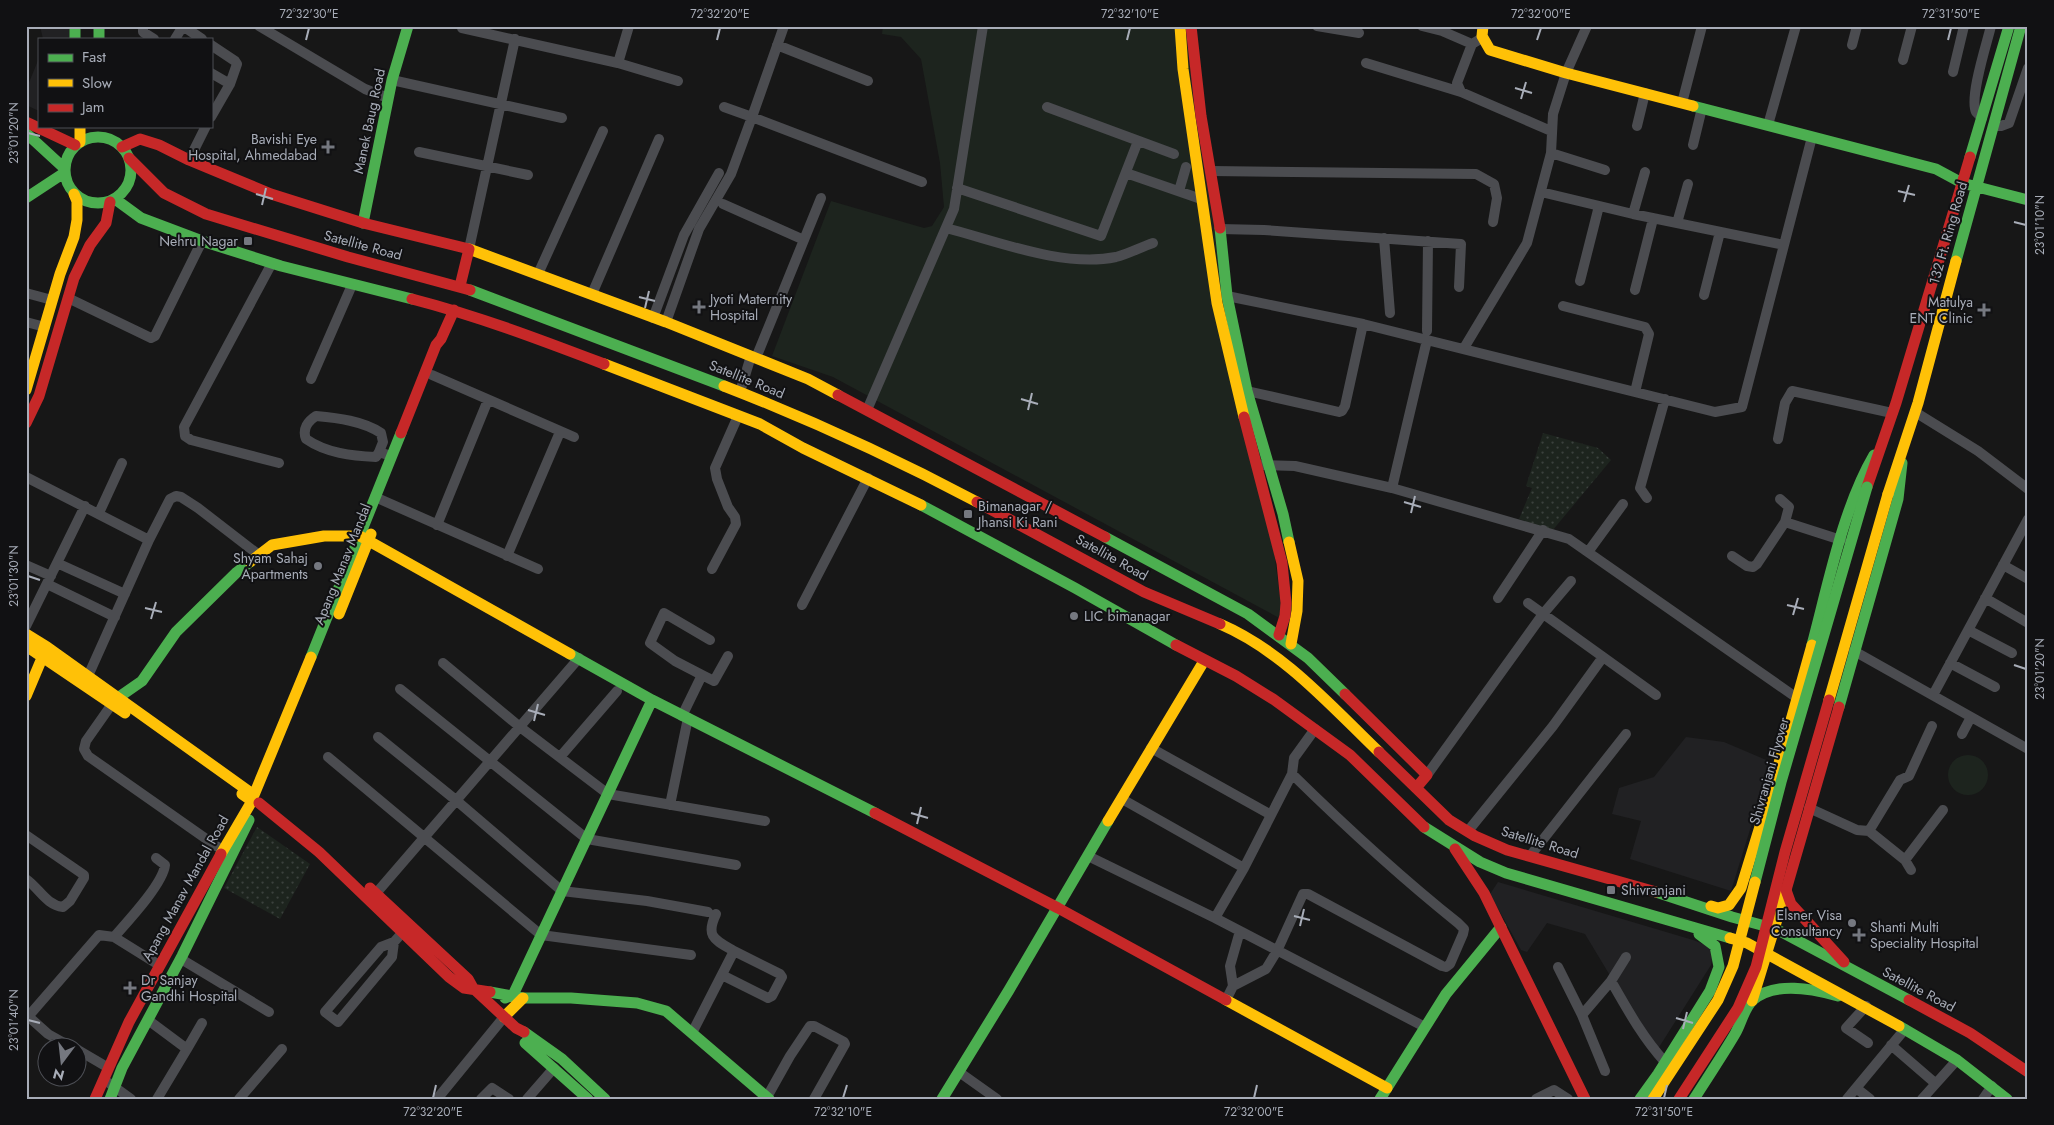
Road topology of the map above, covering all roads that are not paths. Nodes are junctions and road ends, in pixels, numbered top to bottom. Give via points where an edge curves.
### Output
1 (143, 26) edge
2 (183, 26) edge
3 (259, 26) edge
4 (408, 26) edge
5 (630, 26) edge
6 (784, 26) edge
7 (983, 26) edge
8 (1180, 26) edge
9 (1191, 26) edge
10 (1317, 26) edge
11 (1422, 26) edge
12 (1490, 26) edge
13 (1587, 26) edge
14 (1702, 26) edge
15 (1796, 26) edge
16 (1857, 26) edge
17 (1912, 26) edge
18 (1964, 26) edge
19 (1991, 26) edge
20 (2009, 26) edge
21 (2021, 26) edge
22 (462, 28) dead end
23 (1483, 32) edge
24 (1359, 33) dead end
25 (152, 38) edge
26 (176, 38) edge
27 (201, 38) edge
28 (515, 39) junction
29 (1472, 44) junction
30 (1852, 45) dead end
31 (212, 46) edge
32 (777, 46) junction
33 (1903, 60) dead end
34 (618, 63) junction
35 (1366, 63) dead end
36 (2028, 68) edge
37 (1568, 70) junction
38 (1953, 72) dead end
39 (212, 74) edge
40 (392, 80) junction
41 (868, 80) dead end
42 (678, 81) dead end
43 (230, 84) junction
44 (1461, 92) junction
45 (1645, 93) junction
46 (388, 98) junction
47 (1683, 99) junction
48 (500, 106) junction
49 (724, 107) dead end
50 (1047, 107) dead end
51 (1702, 108) junction
52 (213, 110) edge
53 (752, 117) junction
54 (562, 118) dead end
55 (1982, 118) junction
56 (26, 122) edge
57 (1769, 122) junction
58 (1637, 126) dead end
59 (1994, 126) junction
60 (38, 127) edge
61 (40, 128) edge
62 (80, 128) edge
63 (110, 128) edge
64 (205, 128) edge
65 (603, 131) dead end
66 (1551, 131) junction
67 (26, 133) edge
68 (1812, 136) junction
69 (659, 139) dead end
70 (1138, 141) junction
71 (78, 144) junction
72 (117, 144) junction
73 (1693, 145) dead end
74 (419, 152) dead end
75 (1551, 153) junction
76 (1174, 154) dead end
77 (129, 158) junction
78 (189, 160) junction
79 (487, 167) junction
80 (1186, 167) dead end
81 (64, 170) junction
82 (1605, 170) dead end
83 (1211, 171) junction
84 (1645, 172) dead end
85 (719, 173) dead end
86 (1126, 173) junction
87 (528, 175) dead end
88 (1963, 180) junction
89 (922, 182) dead end
90 (1688, 184) dead end
91 (1977, 184) junction
92 (957, 188) junction
93 (1178, 191) junction
94 (1541, 192) junction
95 (2028, 193) edge
96 (74, 194) junction
97 (26, 198) edge
98 (821, 198) dead end
99 (1201, 199) junction
100 (112, 200) junction
101 (2028, 200) edge
102 (722, 204) dead end
103 (1599, 206) junction
104 (1633, 214) junction
105 (1653, 218) junction
106 (1493, 222) dead end
107 (364, 223) junction
108 (1677, 223) junction
109 (946, 228) junction
110 (1220, 229) junction
111 (1720, 232) junction
112 (1384, 238) junction
113 (804, 240) junction
114 (202, 241) junction
115 (1428, 242) junction
116 (1152, 243) dead end
117 (1784, 246) junction
118 (469, 249) junction
119 (272, 263) junction
120 (538, 274) junction
121 (1580, 281) dead end
122 (352, 285) junction
123 (460, 286) junction
124 (1459, 287) dead end
125 (1635, 290) dead end
126 (26, 293) edge
127 (592, 294) junction
128 (1704, 295) dead end
129 (1227, 296) junction
130 (68, 298) junction
131 (52, 300) junction
132 (1562, 306) dead end
133 (454, 310) junction
134 (1390, 313) dead end
135 (653, 318) junction
136 (26, 322) edge
137 (666, 322) junction
138 (1363, 324) junction
139 (45, 327) junction
140 (1427, 335) junction
141 (441, 339) junction
142 (1464, 348) junction
143 (754, 357) junction
144 (432, 375) junction
145 (311, 379) dead end
146 (26, 390) edge
147 (1247, 391) junction
148 (740, 392) junction
149 (1635, 392) junction
150 (1665, 399) junction
151 (488, 400) junction
152 (867, 410) junction
153 (1915, 412) junction
154 (1892, 413) junction
155 (738, 416) junction
156 (26, 423) edge
157 (560, 432) junction
158 (574, 438) dead end
159 (1884, 438) junction
160 (1778, 439) dead end
161 (1904, 447) junction
162 (379, 452) junction
163 (391, 456) junction
164 (122, 462) dead end
165 (279, 462) dead end
166 (1264, 465) junction
167 (26, 477) edge
168 (868, 478) junction
169 (1392, 488) junction
170 (2028, 489) edge
171 (1647, 498) dead end
172 (380, 499) junction
173 (1780, 499) dead end
174 (1623, 504) dead end
175 (85, 506) junction
176 (99, 513) junction
177 (2028, 519) edge
178 (1785, 522) junction
179 (437, 525) junction
180 (1543, 530) junction
181 (2025, 531) edge
182 (364, 539) junction
183 (149, 540) junction
184 (1840, 540) junction
185 (1588, 552) junction
186 (259, 555) junction
187 (508, 556) junction
188 (1732, 556) dead end
189 (57, 563) junction
190 (26, 565) edge
191 (2003, 565) junction
192 (538, 569) dead end
193 (712, 569) dead end
194 (2028, 579) edge
195 (49, 580) junction
196 (1571, 581) dead end
197 (125, 594) junction
198 (1498, 598) dead end
199 (1985, 598) junction
200 (1528, 604) dead end
201 (802, 605) dead end
202 (1243, 611) junction
203 (1543, 614) junction
204 (115, 617) junction
205 (2028, 623) edge
206 (26, 626) edge
207 (1233, 630) junction
208 (1968, 630) junction
209 (26, 634) edge
210 (1279, 635) junction
211 (710, 640) dead end
212 (1291, 644) junction
213 (26, 646) edge
214 (1854, 651) junction
215 (45, 652) junction
216 (2012, 653) dead end
217 (728, 656) dead end
218 (1603, 657) junction
219 (579, 658) junction
220 (1204, 661) junction
221 (443, 663) dead end
222 (1950, 663) junction
223 (702, 675) junction
224 (88, 676) junction
225 (1995, 687) dead end
226 (400, 689) dead end
227 (617, 691) dead end
228 (1656, 695) dead end
229 (1932, 695) junction
230 (26, 696) edge
231 (1796, 698) junction
232 (652, 700) junction
233 (115, 701) junction
234 (685, 717) junction
235 (1971, 717) junction
236 (1932, 726) dead end
237 (520, 727) junction
238 (1315, 729) junction
239 (1626, 734) dead end
240 (1962, 734) dead end
241 (378, 737) dead end
242 (1151, 748) junction
243 (2028, 749) edge
244 (328, 757) dead end
245 (560, 757) junction
246 (490, 762) junction
247 (1292, 774) junction
248 (1427, 775) junction
249 (1416, 788) junction
250 (608, 794) junction
251 (1122, 799) junction
252 (257, 800) junction
253 (457, 801) junction
254 (670, 805) junction
255 (1809, 808) junction
256 (1943, 810) dead end
257 (1271, 815) junction
258 (765, 821) dead end
259 (1468, 831) junction
260 (1869, 831) junction
261 (26, 835) edge
262 (424, 839) junction
263 (586, 839) junction
264 (1454, 848) junction
265 (222, 850) junction
266 (1088, 856) junction
267 (1530, 856) junction
268 (156, 858) dead end
269 (1905, 860) junction
270 (736, 865) dead end
271 (1244, 868) junction
272 (1911, 870) dead end
273 (1506, 873) junction
274 (26, 879) edge
275 (1741, 888) junction
276 (562, 890) junction
277 (1786, 890) junction
278 (1484, 893) junction
279 (374, 897) junction
280 (1679, 898) junction
281 (1058, 908) junction
282 (1732, 917) junction
283 (1215, 918) junction
284 (1671, 921) junction
285 (1501, 927) junction
286 (1776, 929) junction
287 (403, 932) junction
288 (1240, 932) junction
289 (541, 935) junction
290 (114, 937) junction
291 (1726, 938) junction
292 (394, 942) junction
293 (169, 949) junction
294 (734, 951) junction
295 (1277, 951) junction
296 (1768, 954) junction
297 (691, 955) dead end
298 (1626, 957) dead end
299 (182, 958) junction
300 (160, 965) junction
301 (1719, 967) junction
302 (1558, 968) dead end
303 (1852, 971) junction
304 (722, 975) junction
305 (1611, 981) junction
306 (1233, 986) junction
307 (473, 988) junction
308 (518, 996) junction
309 (1226, 998) junction
310 (1752, 1001) junction
311 (490, 1004) junction
312 (1862, 1004) junction
313 (269, 1012) dead end
314 (1582, 1015) junction
315 (504, 1017) junction
316 (28, 1018) edge
317 (148, 1020) junction
318 (202, 1023) dead end
319 (1425, 1027) junction
320 (1905, 1029) junction
321 (692, 1033) junction
322 (55, 1038) edge
323 (1868, 1043) dead end
324 (1891, 1045) junction
325 (187, 1049) junction
326 (282, 1049) dead end
327 (88, 1058) edge
328 (1957, 1060) junction
329 (1666, 1062) junction
330 (558, 1064) junction
331 (1606, 1071) dead end
332 (105, 1072) junction
333 (959, 1072) junction
334 (2028, 1072) edge
335 (1935, 1083) junction
336 (1992, 1086) junction
337 (1387, 1088) junction
338 (1856, 1088) junction
339 (112, 1093) edge
340 (768, 1098) edge
341 (95, 1099) edge
342 (131, 1099) edge
343 (157, 1099) edge
344 (239, 1099) edge
345 (437, 1099) edge
346 (481, 1099) edge
347 (509, 1099) edge
348 (527, 1099) edge
349 (588, 1099) edge
350 (605, 1099) edge
351 (814, 1099) edge
352 (942, 1099) edge
353 (998, 1099) edge
354 (1380, 1099) edge
355 (1536, 1099) edge
356 (1568, 1099) edge
357 (1585, 1099) edge
358 (1640, 1099) edge
359 (1653, 1099) edge
360 (1679, 1099) edge
361 (1694, 1099) edge
362 (1846, 1099) edge
363 (1870, 1099) edge
364 (1922, 1099) edge
365 (1983, 1099) edge
366 (2007, 1099) edge

1 - 25 street via 143,32
2 - 26 street
2 - 27 street
3 - 46 street via 348,80
4 - 40 street, Manek Baug Road
5 - 34 street
6 - 32 street
7 - 92 street
8 - 99 street
9 - 83 street via 1200,116
10 - 24 street
11 - 29 street
12 - 37 street via 1494,41 1500,46
13 - 37 street
14 - 47 street
15 - 57 street
16 - 30 street
17 - 33 street
18 - 38 street
19 - 55 street via 1974,99 1976,111
20 - 55 street, 132 Ft. Ring Road
21 - 59 street, 132 Ft. Ring Road
22 - 28 street
23 - 29 street
23 - 37 street via 1490,50
28 - 34 street
28 - 48 street
29 - 44 street via 1457,83
31 - 43 street via 235,61
32 - 41 street
32 - 53 street
34 - 42 street
35 - 44 street
36 - 59 street via 2009,123
37 - 45 street
37 - 47 street
37 - 66 street via 1552,114
39 - 43 street
40 - 46 street, Manek Baug Road
40 - 48 street
43 - 52 street
44 - 66 street
45 - 47 street
45 - 58 street
46 - 107 street, Manek Baug Road
47 - 51 street
47 - 57 street
48 - 54 street
48 - 79 street
49 - 53 street
50 - 70 street
51 - 57 street
51 - 73 street
53 - 89 street
53 - 137 street via 732,174 699,229
55 - 88 street, 132 Ft. Ring Road
56 - 60 street
57 - 68 street
57 - 88 street via 1938,163
59 - 91 street, 132 Ft. Ring Road
61 - 71 street
62 - 71 street
63 - 72 street
64 - 78 street
65 - 120 street
66 - 75 street
67 - 81 street
68 - 88 street via 1936,169
68 - 117 street
69 - 127 street
70 - 76 street
70 - 86 street
71 - 72 street via 96,137
71 - 81 street via 68,155
72 - 77 street
72 - 78 street via 140,139
74 - 79 street
75 - 82 street
75 - 94 street
77 - 100 street via 130,181
77 - 123 street, Satellite Road via 164,193 206,214 348,257
78 - 107 street via 272,194
79 - 87 street
79 - 118 street
80 - 93 street
81 - 96 street
81 - 97 street
83 - 106 street via 1476,174 1494,184 1497,198
83 - 110 street
84 - 104 street
85 - 135 street via 684,236
86 - 92 street via 1101,236
86 - 93 street
88 - 91 street
88 - 154 street, 132 Ft. Ring Road
90 - 108 street
91 - 95 street
91 - 101 street
91 - 153 street, 132 Ft. Ring Road
92 - 109 street via 954,210
93 - 99 street
94 - 103 street
94 - 142 street via 1527,243
96 - 100 street via 87,202
96 - 131 street via 77,201 76,229
98 - 113 street
99 - 166 street via 1219,313 1238,396
100 - 114 street via 141,218
100 - 130 street via 106,223 90,245
102 - 113 street
103 - 104 street
103 - 121 street
104 - 105 street
105 - 108 street
105 - 125 street
107 - 118 street
108 - 111 street
109 - 116 street via 1059,258 1118,256
109 - 152 street
110 - 112 street
110 - 129 street
111 - 117 street
111 - 128 street
112 - 115 street
112 - 134 street
113 - 143 street
114 - 119 street
114 - 130 street via 155,336 151,338
115 - 124 street via 1461,244
115 - 140 street
117 - 150 street via 1742,407 1715,412
118 - 120 street
118 - 123 street
119 - 122 street
119 - 165 street via 184,432 191,440
120 - 127 street
122 - 133 street
122 - 145 street
123 - 148 street, Satellite Road
126 - 131 street
127 - 135 street
129 - 138 street
129 - 147 street
130 - 156 street via 39,396
131 - 139 street
132 - 149 street via 1645,327 1649,334
133 - 141 street
133 - 155 street via 515,330
135 - 137 street
136 - 139 street
137 - 143 street
138 - 140 street
138 - 147 street via 1342,411
139 - 146 street
140 - 142 street
140 - 169 street
141 - 144 street, Apang Manav Mandal via 443,347
141 - 163 street
142 - 149 street
143 - 148 street
143 - 152 street via 808,379
144 - 151 street
144 - 172 street, Apang Manav Mandal
147 - 166 street
148 - 207 street, Satellite Road via 936,480 1144,592
149 - 150 street
150 - 171 street via 1640,488
151 - 157 street
151 - 179 street
152 - 202 street
153 - 161 street, 132 Ft. Ring Road
153 - 170 street via 1978,450
154 - 159 street, 132 Ft. Ring Road
154 - 160 street via 1792,391 1785,403
155 - 168 street
155 - 193 street via 715,468 736,524
157 - 158 street
157 - 187 street
159 - 184 street via 1861,477
159 - 359 street, Shivranjani Flyover, bridge via 1781,782 1732,966 1718,1000
161 - 214 street via 1898,499
161 - 360 street, bridge via 1785,852 1756,967 1738,1008
162 - 162 street via 376,457 325,449 306,439 307,423 316,416 373,427 381,433 383,442
162 - 163 street
163 - 172 street
164 - 176 street
166 - 169 street via 1295,466
166 - 210 street via 1286,588 1285,616
166 - 212 street via 1283,514 1298,581
167 - 175 street
168 - 201 street
168 - 220 street
169 - 180 street
172 - 179 street
172 - 182 street, Apang Manav Mandal
173 - 178 street via 1789,507
174 - 185 street
175 - 176 street
175 - 189 street
176 - 183 street
177 - 181 street
178 - 184 street
178 - 188 street via 1753,567
179 - 187 street
180 - 185 street via 1569,538
180 - 198 street
181 - 191 street
182 - 186 street via 324,536 272,545
182 - 219 street
182 - 252 street, Apang Manav Mandal
183 - 186 street via 170,499 176,496 198,508
183 - 197 street
184 - 231 street
185 - 231 street
186 - 233 street via 176,632 142,681
187 - 192 street
189 - 195 street
189 - 197 street
190 - 195 street
191 - 194 street
191 - 199 street
195 - 204 street
195 - 206 street
196 - 203 street
197 - 204 street
199 - 205 street
199 - 208 street
200 - 203 street
202 - 207 street
202 - 210 street
203 - 218 street
203 - 248 street
204 - 224 street
207 - 249 street, Satellite Road via 1275,656 1311,686
208 - 216 street
208 - 222 street
209 - 215 street
210 - 212 street
211 - 223 street via 664,613 650,643 674,661
212 - 248 street
213 - 215 street
214 - 229 street
214 - 255 street
215 - 224 street
215 - 230 street
215 - 233 street
217 - 223 street via 714,681
218 - 228 street
218 - 259 street via 1553,726
219 - 232 street
219 - 237 street
220 - 238 street via 1251,685
220 - 242 street
221 - 237 street
222 - 225 street
222 - 229 street
223 - 234 street
224 - 233 street
226 - 246 street
227 - 245 street
229 - 235 street
231 - 275 street
232 - 234 street
232 - 250 street
233 - 252 street
233 - 265 street via 86,741 84,749 88,756
234 - 254 street
234 - 281 street
235 - 240 street
235 - 243 street
236 - 260 street via 1909,776 1900,780
237 - 245 street
237 - 246 street
238 - 247 street via 1294,758
238 - 264 street via 1350,755 1421,825
239 - 267 street
241 - 253 street
242 - 251 street
242 - 257 street
244 - 262 street
245 - 250 street
246 - 253 street
246 - 263 street
247 - 257 street
247 - 295 street via 1376,854 1464,929 1446,967 1303,894
248 - 249 street
249 - 259 street, Satellite Road via 1450,820
250 - 254 street
250 - 263 street
251 - 266 street
251 - 271 street
252 - 265 street, Apang Manav Mandal Road
252 - 279 street
252 - 299 street, Apang Manav Mandal
253 - 262 street
253 - 276 street
254 - 258 street
255 - 260 street via 1857,830
255 - 277 street
256 - 269 street
257 - 271 street
259 - 267 street, Satellite Road via 1506,850
260 - 269 street
261 - 274 street via 84,875 70,901 63,907 40,894
262 - 279 street
262 - 289 street
263 - 270 street
263 - 276 street
264 - 273 street
264 - 278 street
265 - 293 street, Apang Manav Mandal Road
266 - 281 street
266 - 283 street
267 - 280 street, Satellite Road
268 - 290 street via 165,865 164,870 152,891
269 - 272 street
271 - 283 street
273 - 278 street via 1495,873 1489,877
273 - 284 street
275 - 280 street via 1729,905 1718,908
275 - 282 street
276 - 289 street
276 - 294 street via 712,913 710,931 717,941
277 - 286 street
277 - 303 street via 1791,904
278 - 285 street
279 - 287 street
279 - 307 street via 468,979
280 - 282 street, Satellite Road
281 - 309 street
281 - 333 street
282 - 286 street, Satellite Road
282 - 291 street
283 - 288 street
284 - 291 street
284 - 301 street via 1703,935 1715,946
285 - 319 street via 1446,994
285 - 357 street
286 - 296 street
286 - 303 street, Satellite Road
287 - 292 street
287 - 307 street via 449,977 464,988
288 - 295 street
288 - 306 street via 1230,966
289 - 297 street
289 - 308 street
290 - 300 street
290 - 316 street via 99,935
291 - 296 street via 1747,943
291 - 301 street
292 - 292 street via 381,947 325,1012 338,1022 392,957
293 - 299 street
293 - 300 street, Apang Manav Mandal Road
294 - 304 street
294 - 304 street via 780,974 780,982 768,998
295 - 306 street via 1266,969
295 - 319 street
296 - 310 street
296 - 312 street
298 - 305 street
299 - 313 street
299 - 317 street, Apang Manav Mandal
300 - 332 street, Apang Manav Mandal Road
301 - 329 street via 1710,991
302 - 314 street
303 - 334 street, Satellite Road via 1970,1033
304 - 321 street
305 - 314 street
305 - 329 street via 1634,1021
306 - 309 street
307 - 308 street
307 - 311 street
308 - 311 street
308 - 315 street
308 - 321 street via 637,1003 666,1011
309 - 337 street
310 - 312 street via 1779,990 1809,990
310 - 361 street
311 - 315 street
312 - 320 street
312 - 323 street via 1846,1028
314 - 331 street
315 - 330 street via 516,1028 524,1030
315 - 345 street
316 - 322 street
317 - 325 street
317 - 339 street, Apang Manav Mandal
318 - 325 street
319 - 337 street
320 - 324 street
320 - 328 street
321 - 340 street
324 - 335 street
324 - 338 street
325 - 343 street
326 - 344 street
327 - 332 street
328 - 335 street
328 - 336 street
329 - 358 street
330 - 348 street
330 - 349 street
330 - 350 street
332 - 339 street
332 - 341 street, Apang Manav Mandal Road
333 - 352 street
333 - 353 street
335 - 364 street
336 - 365 street
336 - 366 street
337 - 354 street
338 - 362 street
338 - 363 street
339 - 342 street
340 - 351 street via 790,1056 810,1026 814,1026 845,1044
346 - 347 street via 492,1088
355 - 356 street via 1554,1090

